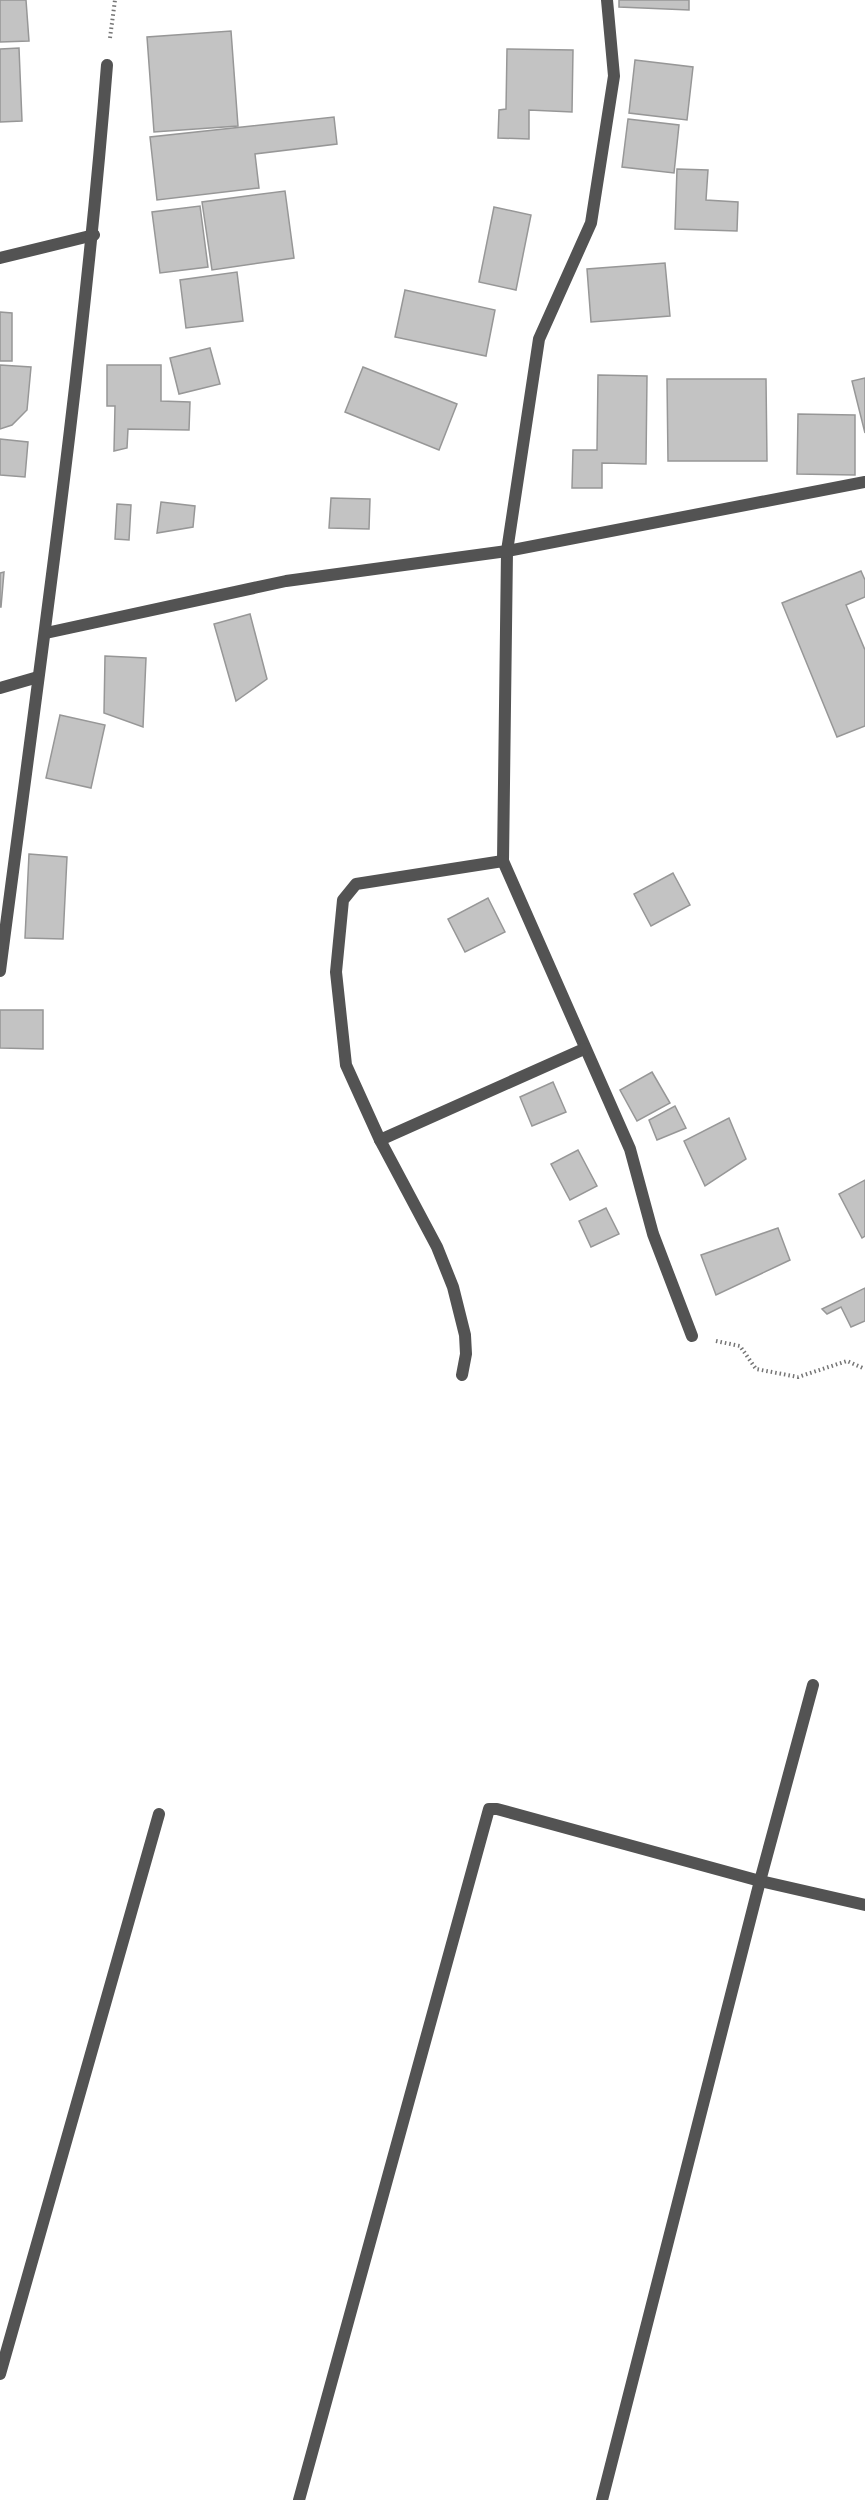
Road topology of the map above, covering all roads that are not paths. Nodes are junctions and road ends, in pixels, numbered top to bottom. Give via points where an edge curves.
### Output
1 (607, 0) edge
2 (107, 65) road end
3 (94, 235) junction
4 (0, 258) edge
5 (865, 482) edge
6 (507, 551) junction
7 (46, 633) junction
8 (38, 676) junction
9 (0, 688) edge
10 (503, 861) junction
11 (0, 971) edge
12 (584, 1049) junction
13 (380, 1140) junction
14 (692, 1336) road end
15 (462, 1375) dead end
16 (813, 1685) dead end
17 (159, 1814) dead end
18 (760, 1881) junction
19 (865, 1905) edge
20 (0, 2374) edge
21 (299, 2500) edge
22 (602, 2500) edge

1 - 6 street via 614,76 591,223 540,339
2 - 3 street
3 - 4 street
3 - 7 street
5 - 6 street
6 - 7 street via 286,581
6 - 10 street
7 - 8 street
8 - 9 street
8 - 11 street
10 - 12 street
10 - 13 street via 356,884 343,900 336,972 346,1065
12 - 13 street
12 - 14 street via 630,1149 653,1234
13 - 15 street via 437,1247 453,1287 465,1335
16 - 18 street
17 - 20 street
18 - 19 street
18 - 21 street via 489,1809
18 - 22 street

